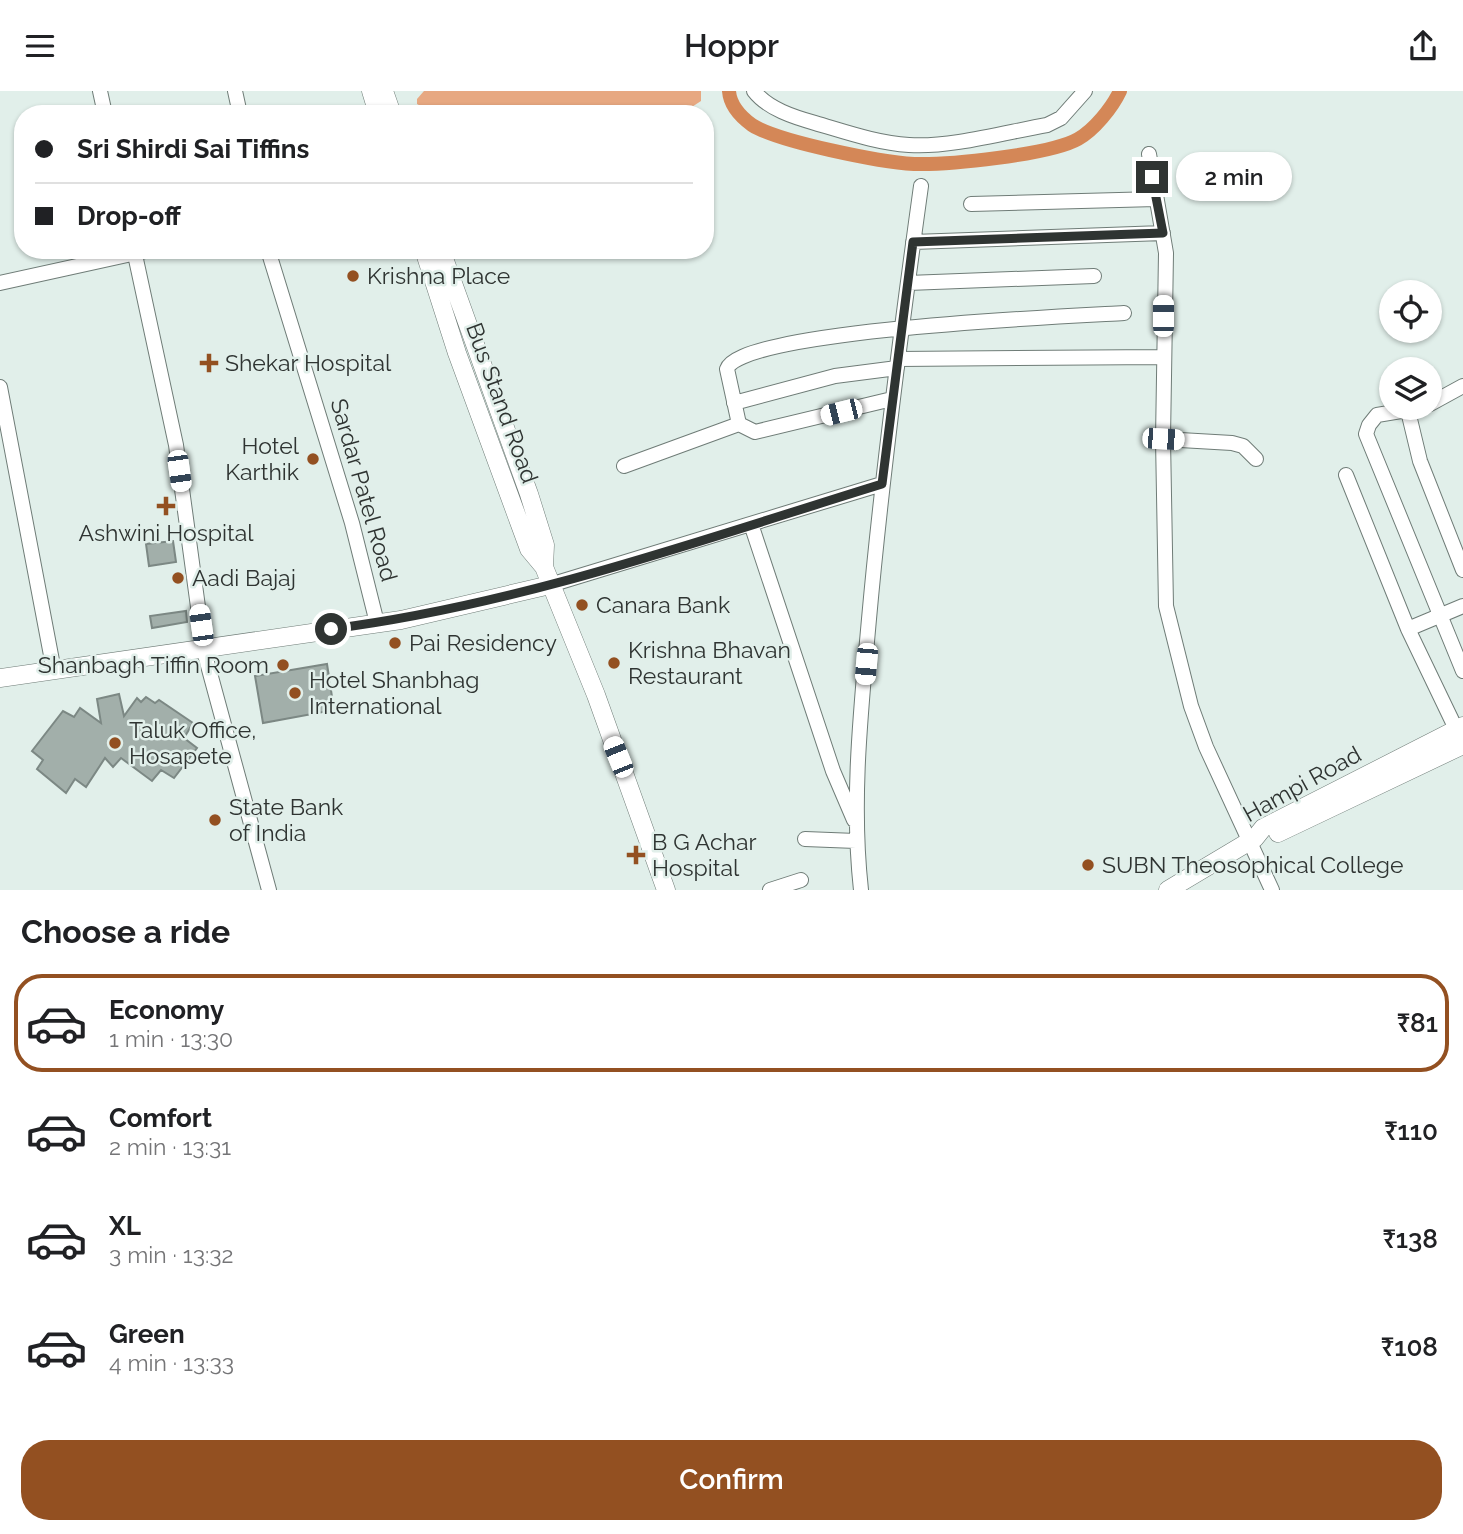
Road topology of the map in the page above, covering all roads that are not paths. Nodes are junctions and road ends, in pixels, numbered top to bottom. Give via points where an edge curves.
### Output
1 (754, 91) edge
2 (1085, 91) edge
3 (1149, 155) dead end
4 (920, 186) dead end
5 (1156, 199) junction
6 (971, 204) dead end
7 (1163, 233) junction
8 (913, 242) junction
9 (104, 259) edge
10 (136, 259) edge
11 (271, 259) edge
12 (427, 259) edge
13 (444, 259) edge
14 (1094, 276) dead end
15 (0, 283) edge
16 (908, 283) junction
17 (1124, 313) dead end
18 (902, 329) junction
19 (1163, 357) junction
20 (897, 363) junction
21 (1463, 386) edge
22 (0, 387) edge
23 (1442, 397) edge
24 (892, 399) junction
25 (734, 403) junction
26 (1379, 415) edge
27 (1415, 420) edge
28 (739, 424) junction
29 (1163, 439) junction
30 (1256, 459) dead end
31 (624, 466) dead end
32 (1346, 475) dead end
33 (882, 484) junction
34 (751, 524) junction
35 (544, 568) junction
36 (1463, 570) edge
37 (550, 585) junction
38 (1463, 606) edge
39 (1439, 618) junction
40 (377, 623) junction
41 (1408, 629) junction
42 (204, 650) junction
43 (54, 671) junction
44 (1463, 671) edge
45 (0, 678) edge
46 (1461, 733) edge
47 (833, 771) junction
48 (858, 776) junction
49 (856, 825) junction
50 (805, 839) dead end
51 (1252, 840) junction
52 (856, 841) junction
53 (801, 880) dead end
54 (269, 890) edge
55 (666, 890) edge
56 (770, 890) edge
57 (860, 890) edge
58 (1168, 890) edge
59 (1272, 890) edge

1 - 2 street via 803,119 871,139 931,145 1047,125 1061,118
3 - 5 street
4 - 8 street
5 - 6 street
5 - 7 street
7 - 8 street
7 - 19 street
8 - 16 street
9 - 15 street
10 - 42 street via 176,445
11 - 40 street, Sardar Patel Road via 352,523
12 - 35 main road, Bus Stand Road via 529,549
13 - 35 main road, Bus Stand Road via 530,494 545,545
14 - 16 street
16 - 18 street
17 - 18 street
18 - 20 street
18 - 25 street via 794,342 734,361 726,375
19 - 20 street
19 - 29 street
20 - 24 street
20 - 25 street
21 - 23 street
22 - 43 street
24 - 28 street via 765,430 749,430
24 - 33 street
25 - 28 street
26 - 39 street via 1366,434
27 - 36 street via 1424,471
28 - 31 street
29 - 30 street via 1232,443
29 - 51 street via 1166,605 1172,638 1206,747
32 - 41 street
33 - 34 street
33 - 48 street
34 - 37 street
34 - 47 street
35 - 37 main road, Bus Stand Road
37 - 40 main road
37 - 55 main road, Bus Stand Road via 596,695
38 - 39 street
39 - 41 street
39 - 44 street
40 - 42 main road
41 - 46 street
42 - 43 main road
42 - 54 street
43 - 45 main road
46 - 51 main road, Hampi Road via 1263,828
47 - 48 street
47 - 49 street
48 - 49 street
49 - 52 street
50 - 52 street
51 - 58 main road, Hampi Road
51 - 59 street
52 - 57 street
53 - 56 street

